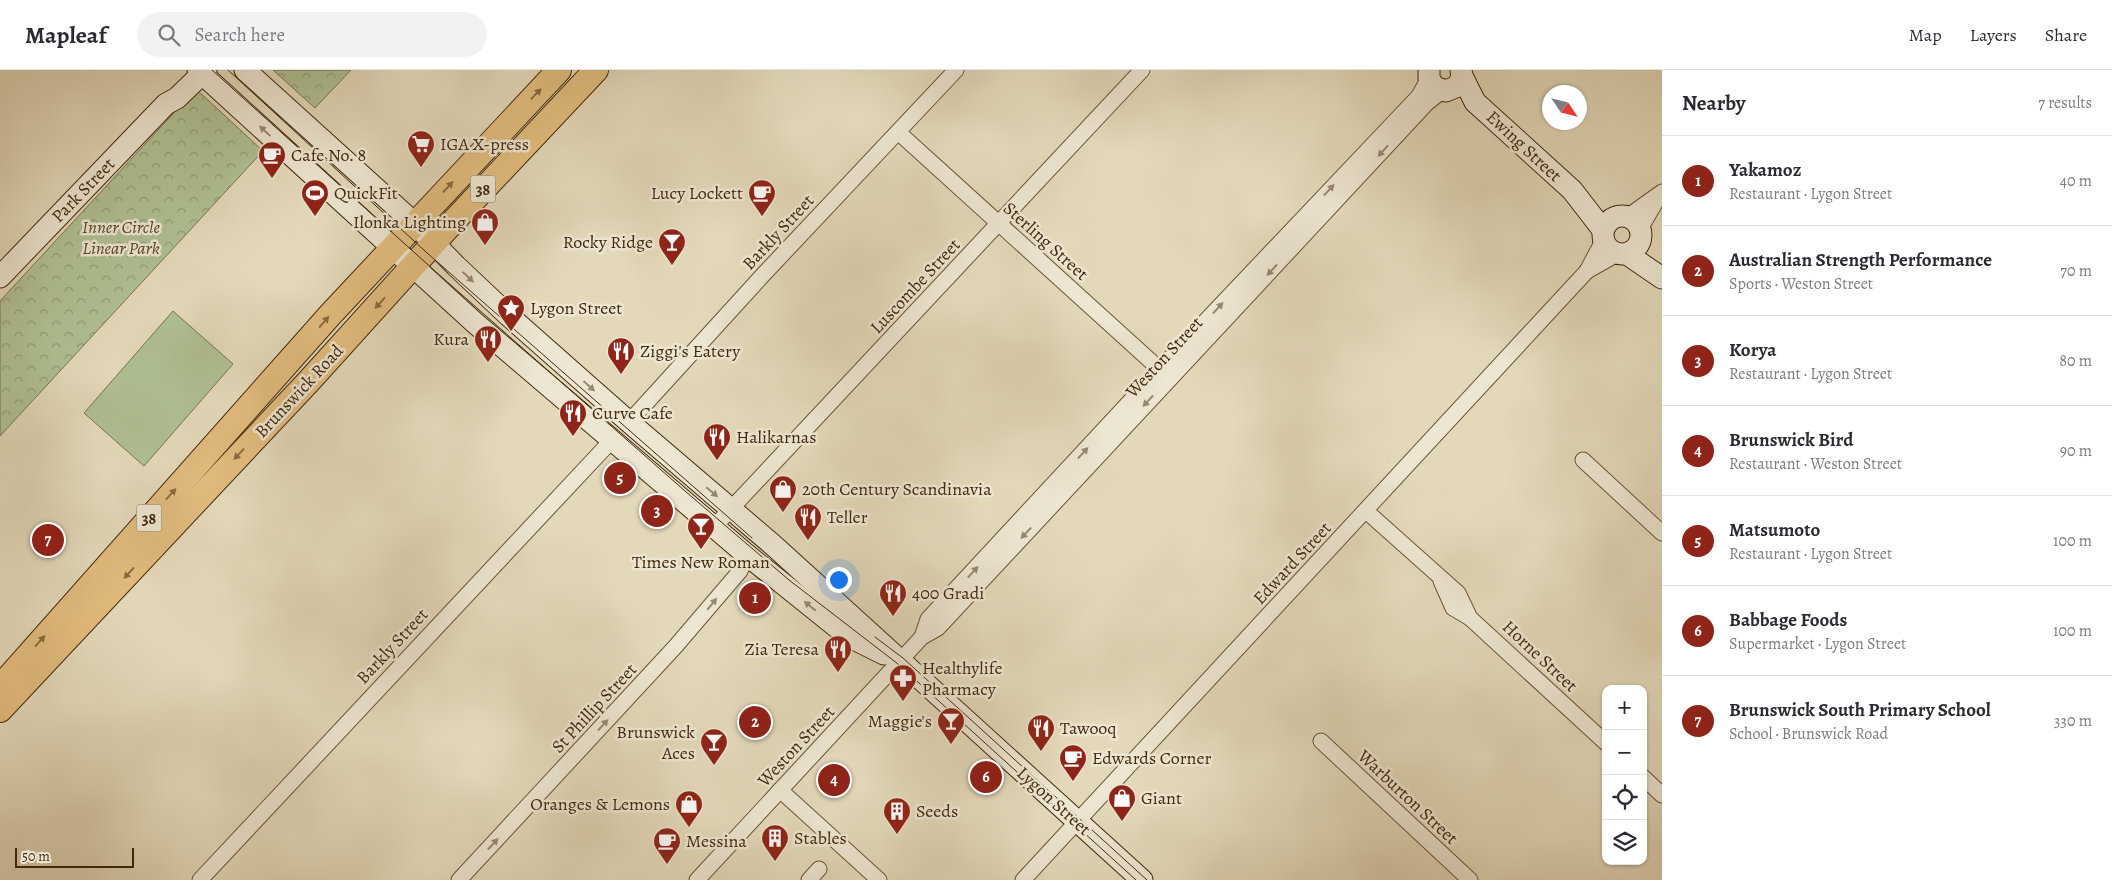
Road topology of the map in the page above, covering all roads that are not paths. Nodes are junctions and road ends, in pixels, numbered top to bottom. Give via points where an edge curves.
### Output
1 (245, 70) edge
2 (559, 70) edge
3 (596, 70) edge
4 (956, 70) edge
5 (1142, 70) edge
6 (199, 71) edge
7 (1445, 76) edge
8 (513, 118) junction
9 (898, 132) junction
10 (533, 136) junction
11 (1662, 192) edge
12 (414, 223) junction
13 (999, 224) junction
14 (1622, 235) junction
15 (434, 242) junction
16 (392, 247) junction
17 (413, 267) junction
18 (1662, 268) edge
19 (0, 277) edge
20 (1662, 278) edge
21 (1165, 373) junction
22 (629, 422) junction
23 (613, 439) junction
24 (1583, 460) dead end
25 (732, 508) junction
26 (1366, 511) junction
27 (714, 527) junction
28 (1662, 533) edge
29 (747, 555) junction
30 (900, 661) junction
31 (0, 687) edge
32 (0, 710) edge
33 (1602, 739) edge
34 (1322, 741) dead end
35 (1647, 782) edge
36 (780, 790) junction
37 (1662, 795) edge
38 (1076, 821) junction
39 (200, 880) edge
40 (460, 880) edge
41 (697, 880) edge
42 (879, 880) edge
43 (1023, 880) edge
44 (1142, 880) edge
45 (1470, 880) edge

1 - 12 street, Lygon Street
8 -> 2 main road, Brunswick Road / 38
3 - 10 main road, Brunswick Road / 38
4 - 9 street, Barkly Street
5 - 13 street, Luscombe Street
16 -> 6 street, Lygon Street
6 - 19 street, Park Street via 172,91 166,104
7 - 14 street, Ewing Street
7 - 21 street, Weston Street via 1419,96 1303,228
8 - 10 main road
12 -> 8 main road, Brunswick Road / 38
9 - 13 street, Sterling Street
9 - 22 street, Barkly Street
10 - 15 main road, Brunswick Road / 38
11 - 14 street, Edward Street
12 - 15 street, Lygon Street
12 - 16 main road, Brunswick Road / 38
13 - 21 street, Sterling Street
13 - 25 street, Luscombe Street
14 - 18 street, Ewing Street
14 - 20 street, Ewing Street
14 - 26 street, Edward Street
15 - 17 main road, Brunswick Road / 38
15 -> 22 street, Lygon Street via 482,291
16 - 17 street, Lygon Street
31 -> 16 main road, Brunswick Road / 38
17 - 23 street, Lygon Street via 474,323
17 -> 32 main road, Brunswick Road / 38
21 - 30 street, Weston Street via 1044,504 938,628 922,637
22 - 23 street
22 -> 25 street, Lygon Street
23 - 27 street, Lygon Street
23 - 39 street, Barkly Street
24 - 28 street
25 - 27 street, Luscombe Street
25 - 30 street, Lygon Street
26 - 33 street, Horne Street via 1440,579 1453,608 1470,618
26 - 38 street, Edward Street
27 - 29 street, Lygon Street
30 -> 29 street, Lygon Street via 848,636
40 -> 29 street, St Phillip Street via 675,647 740,571
30 - 36 street, Weston Street
30 - 38 street, Lygon Street
34 - 45 street, Warburton Street
35 - 37 street
36 - 41 street, Weston Street
36 - 42 street
38 - 43 street, Edward Street
38 - 44 street, Lygon Street

